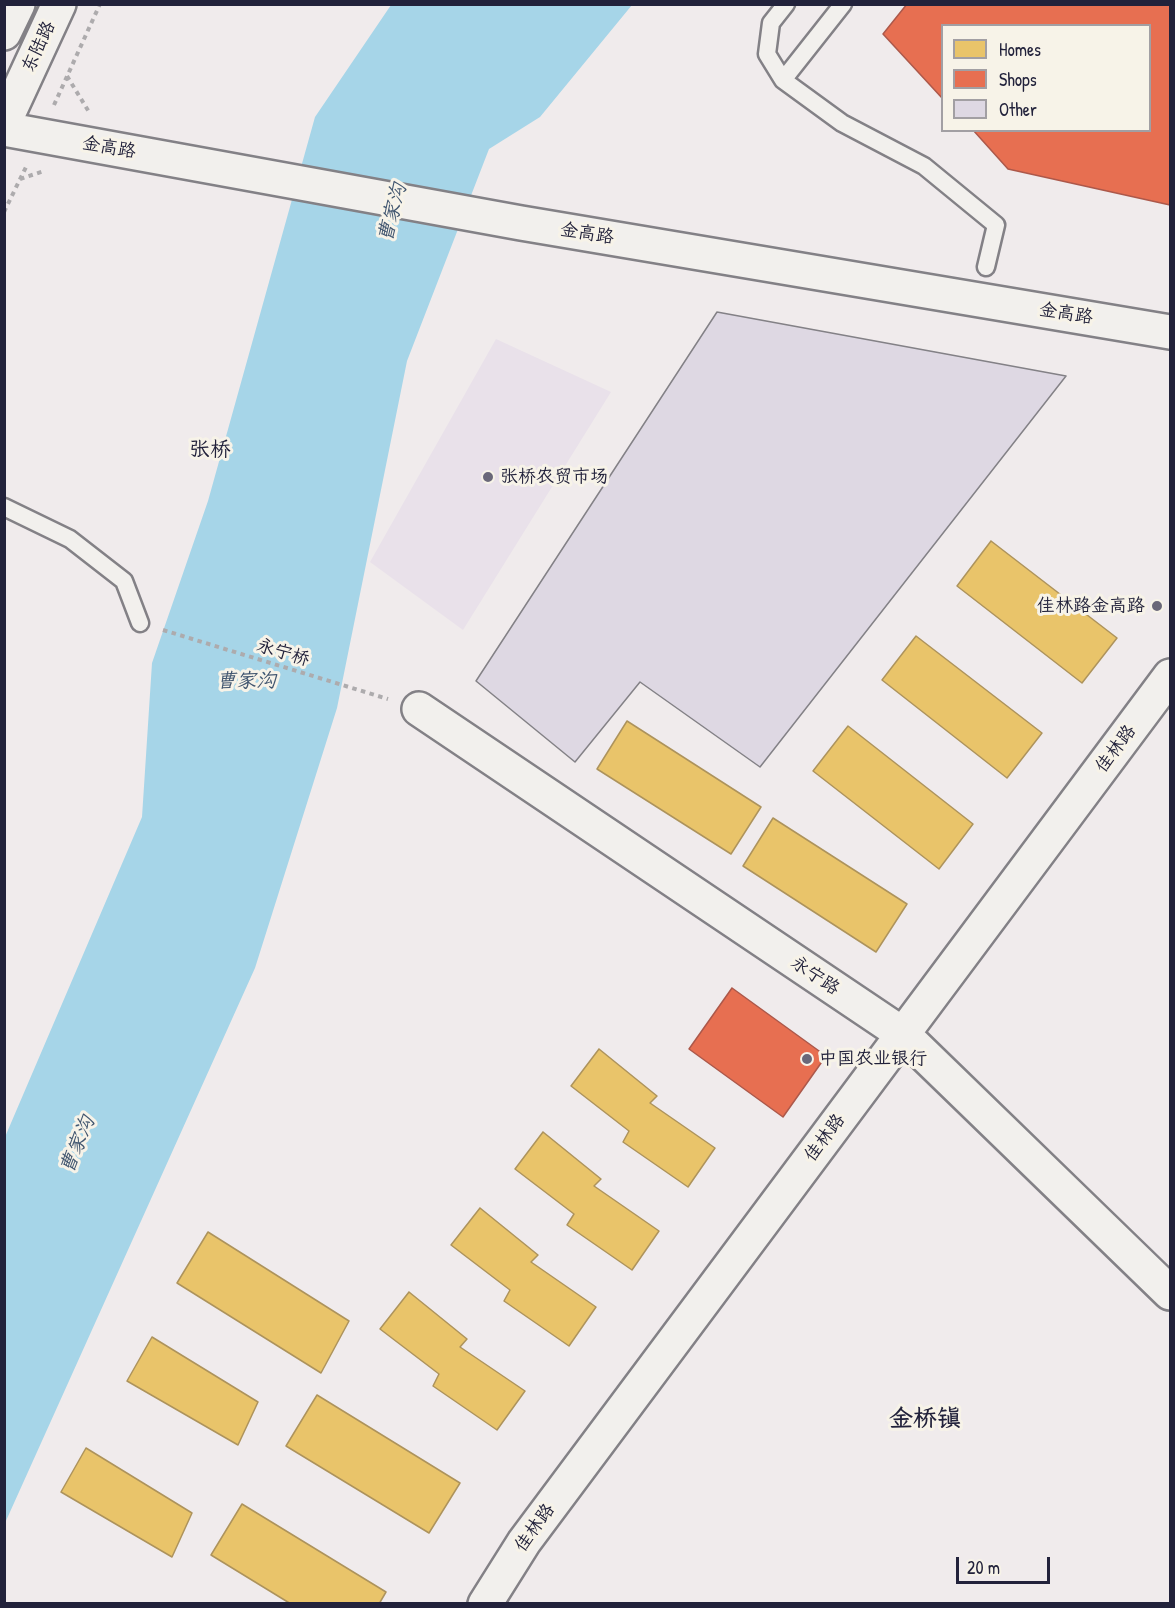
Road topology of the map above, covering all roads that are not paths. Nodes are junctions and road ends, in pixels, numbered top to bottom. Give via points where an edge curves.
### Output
1 (18, 4) edge
2 (59, 4) edge
3 (786, 4) edge
4 (843, 4) edge
5 (4, 33) edge
6 (783, 80) junction
7 (4, 123) edge
8 (4, 129) edge
9 (986, 267) dead end
10 (1170, 332) edge
11 (4, 507) edge
12 (140, 623) road end
13 (1170, 676) edge
14 (419, 709) road end
15 (903, 1035) junction
16 (1170, 1293) edge
17 (485, 1604) edge

1 - 5 street, 东陆路
2 - 7 street, 东陆路
3 - 6 lane via 771,23 766,54
4 - 6 lane
6 - 9 lane via 842,123 924,166 996,225
8 - 10 street, 金高路 via 521,223
11 - 12 lane via 70,539 124,581
13 - 15 street, 佳林路
14 - 15 street, 永宁路
15 - 16 street, 永宁路
15 - 17 street, 佳林路 via 532,1532

